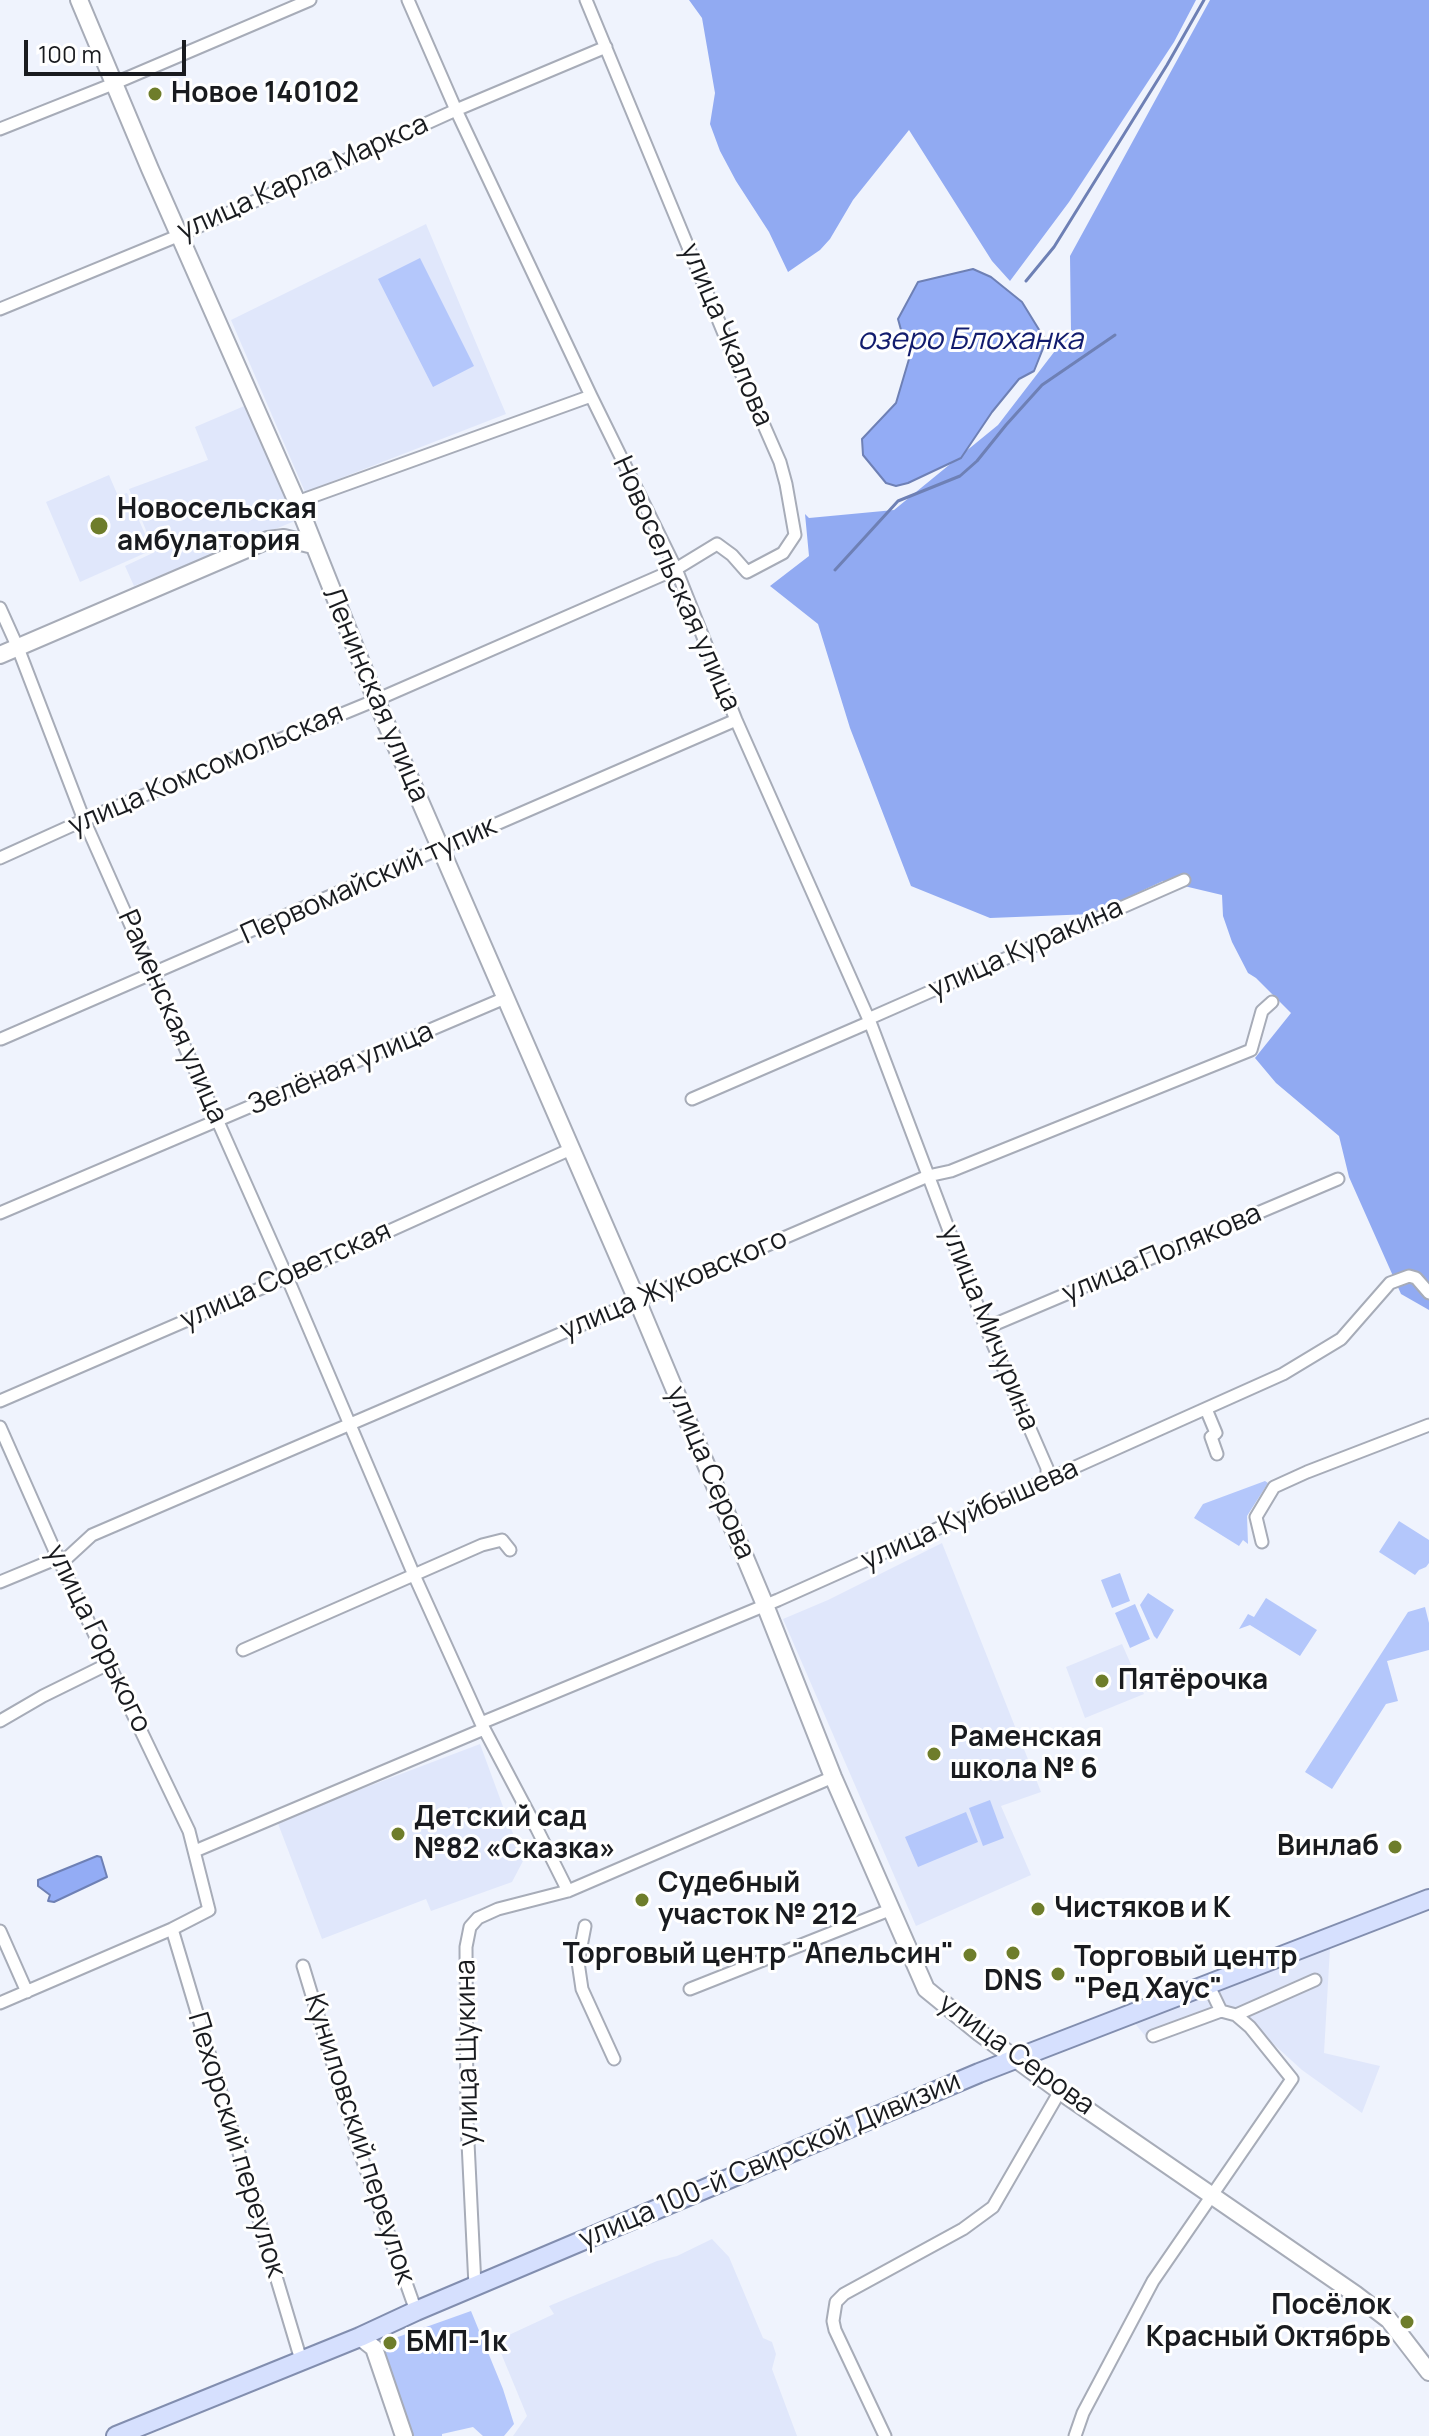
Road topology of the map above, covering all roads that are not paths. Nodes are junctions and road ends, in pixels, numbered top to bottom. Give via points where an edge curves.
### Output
1 (79, 0) edge
2 (310, 0) edge
3 (408, 0) edge
4 (586, 0) edge
5 (294, 4) edge
6 (606, 47) junction
7 (113, 84) junction
8 (456, 110) junction
9 (0, 129) edge
10 (180, 235) junction
11 (0, 309) edge
12 (591, 396) junction
13 (297, 502) junction
14 (313, 545) junction
15 (676, 569) junction
16 (0, 608) edge
17 (18, 648) junction
18 (0, 655) edge
19 (376, 700) junction
20 (736, 720) junction
21 (84, 820) junction
22 (441, 849) junction
23 (0, 858) edge
24 (1184, 880) dead end
25 (153, 975) junction
26 (505, 998) junction
27 (1272, 1002) dead end
28 (869, 1020) junction
29 (1, 1039) edge
30 (692, 1099) dead end
31 (218, 1122) junction
32 (571, 1149) junction
33 (928, 1176) junction
34 (1338, 1179) dead end
35 (0, 1213) edge
36 (287, 1277) junction
37 (1429, 1293) edge
38 (637, 1300) junction
39 (986, 1328) junction
40 (0, 1401) edge
41 (1206, 1409) junction
42 (350, 1425) junction
43 (1429, 1425) edge
44 (0, 1427) edge
45 (1217, 1454) dead end
46 (1047, 1481) junction
47 (1262, 1542) dead end
48 (510, 1550) dead end
49 (58, 1558) junction
50 (414, 1575) junction
51 (0, 1582) edge
52 (765, 1605) junction
53 (243, 1650) dead end
54 (110, 1663) junction
55 (0, 1721) edge
56 (482, 1726) junction
57 (833, 1777) junction
58 (195, 1851) junction
59 (568, 1891) junction
60 (1429, 1899) edge
61 (892, 1909) junction
62 (585, 1926) dead end
63 (172, 1929) junction
64 (0, 1931) edge
65 (303, 1966) dead end
66 (1315, 1980) dead end
67 (1208, 1984) junction
68 (690, 1989) dead end
69 (27, 1992) junction
70 (0, 2003) edge
71 (1221, 2011) junction
72 (1236, 2015) junction
73 (1153, 2036) dead end
74 (1015, 2058) junction
75 (614, 2059) dead end
76 (1060, 2091) junction
77 (1212, 2197) junction
78 (475, 2286) junction
79 (416, 2311) junction
80 (360, 2337) junction
81 (301, 2360) junction
82 (1429, 2372) edge
83 (116, 2436) edge
84 (404, 2436) edge
85 (885, 2436) edge
86 (1075, 2436) edge

1 - 7 street, Ленинская улица
2 - 5 street
3 - 8 street, Новосельская улица
4 - 6 street, улица Чкалова
5 - 7 street
6 - 8 street, улица Карла Маркса
6 - 15 street, улица Чкалова via 780,462 795,535 783,553 747,572 717,544
7 - 9 street
7 - 10 street, Ленинская улица
8 - 10 street, улица Карла Маркса
8 - 12 street, Новосельская улица
10 - 11 street, улица Карла Маркса
10 - 13 street, Ленинская улица
12 - 13 street
12 - 15 street, Новосельская улица
13 - 14 street, Ленинская улица
14 - 17 street via 268,540
14 - 19 street, Ленинская улица
15 - 19 street, улица Комсомольская
15 - 20 street, Новосельская улица
16 - 17 street, Раменская улица
17 - 18 street
17 - 21 street, Раменская улица
19 - 21 street, улица Комсомольская
19 - 22 street, Ленинская улица
20 - 22 street, Первомайский тупик
20 - 28 street, Новосельская улица
21 - 23 street, улица Комсомольская
21 - 25 street, Раменская улица
22 - 25 street, Первомайский тупик
22 - 26 street, Ленинская улица
24 - 28 street, улица Куракина
25 - 29 street, Первомайский тупик
25 - 31 street, Раменская улица
26 - 31 street, Зелёная улица
26 - 32 street, Ленинская улица
27 - 33 street, улица Жуковского via 1262,1011 1251,1050
28 - 30 street, улица Куракина
28 - 33 street, Новосельская улица
31 - 35 street, Зелёная улица
31 - 36 street, Раменская улица
32 - 36 street, улица Советская
32 - 38 street, Ленинская улица
33 - 38 street, улица Жуковского
33 - 39 street, улица Мичурина
34 - 39 street, улица Полякова
36 - 40 street, улица Советская
36 - 42 street, Раменская улица
37 - 41 street, улица Куйбышева via 1409,1276 1390,1283 1341,1339 1283,1374
38 - 42 street, улица Жуковского
38 - 52 street, улица Серова
39 - 46 street, улица Мичурина via 1047,1468
41 - 45 street via 1216,1433 1211,1437
41 - 46 street, улица Куйбышева
42 - 49 street, улица Жуковского via 92,1535 67,1558
42 - 50 street, Раменская улица
43 - 47 street via 1274,1487 1256,1517
44 - 49 street, улица Горького
46 - 52 street, улица Куйбышева
48 - 50 street via 502,1540 482,1545
49 - 51 street, улица Жуковского
49 - 54 street, улица Горького
50 - 53 street
50 - 56 street, Раменская улица
52 - 56 street, улица Куйбышева
52 - 57 street, улица Серова
54 - 55 street
54 - 58 street, улица Горького
56 - 58 street
56 - 59 street, Раменская улица
57 - 59 street, улица Щукина
57 - 61 street, улица Серова
58 - 63 street, улица Горького via 209,1910
59 - 78 street, улица Щукина via 498,1909 470,1927 467,2122
60 - 67 main road, улица 100-й Свирской Дивизии
61 - 68 street
61 - 74 street, улица Серова via 926,1989
62 - 75 street via 578,1962 582,1989
63 - 69 street
63 - 81 street, Пехорский переулок
64 - 69 street
65 - 79 street, Куниловский переулок via 359,2150
66 - 72 street
67 - 71 street
67 - 74 main road, улица 100-й Свирской Дивизии
69 - 70 street
71 - 72 street
71 - 73 street
72 - 77 street via 1292,2079
74 - 76 street, улица Серова
74 - 78 main road, улица 100-й Свирской Дивизии
76 - 77 street, улица Серова
76 - 85 street via 993,2207 836,2302 833,2321
77 - 82 street, улица Серова via 1389,2320
77 - 86 street via 1153,2281
78 - 79 main road, улица 100-й Свирской Дивизии
79 - 80 main road, улица 100-й Свирской Дивизии
80 - 81 main road, улица 100-й Свирской Дивизии
80 - 84 street via 374,2348
81 - 83 main road, улица 100-й Свирской Дивизии

